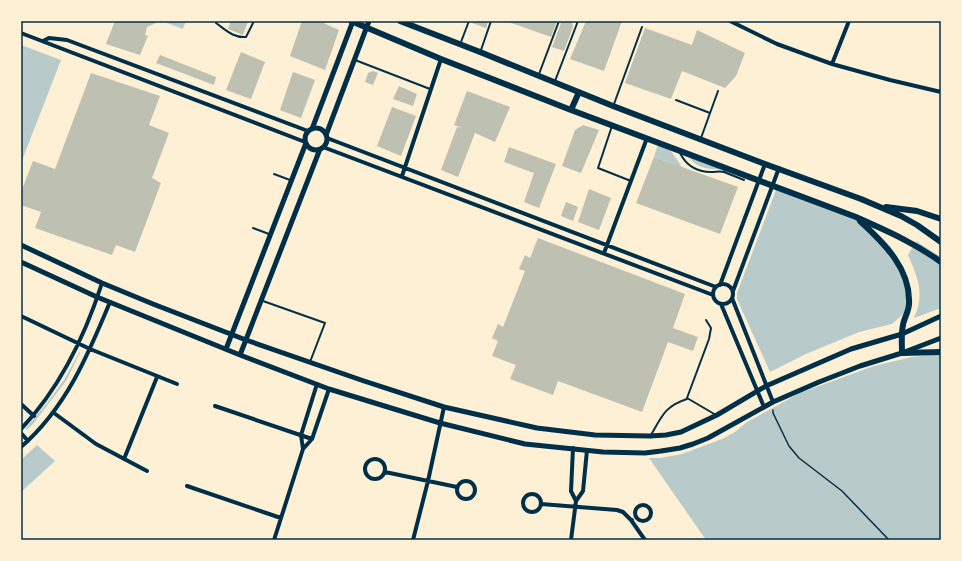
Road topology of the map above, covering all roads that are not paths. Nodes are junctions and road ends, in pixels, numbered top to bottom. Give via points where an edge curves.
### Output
1 (254, 21) edge
2 (369, 21) edge
3 (400, 21) edge
4 (469, 21) edge
5 (492, 21) edge
6 (559, 21) edge
7 (578, 21) edge
8 (730, 21) edge
9 (849, 21) edge
10 (352, 22) edge
11 (216, 23) dead end
12 (412, 23) edge
13 (642, 26) dead end
14 (367, 28) junction
15 (21, 33) edge
16 (43, 41) junction
17 (460, 44) junction
18 (480, 52) junction
19 (441, 59) junction
20 (355, 60) junction
21 (832, 64) junction
22 (538, 76) junction
23 (554, 82) junction
24 (431, 89) junction
25 (718, 91) dead end
26 (579, 92) junction
27 (941, 92) edge
28 (676, 100) dead end
29 (613, 106) junction
30 (571, 110) junction
31 (710, 113) junction
32 (613, 125) junction
33 (310, 130) junction
34 (327, 136) junction
35 (647, 138) junction
36 (701, 138) junction
37 (305, 143) junction
38 (322, 148) junction
39 (678, 150) junction
40 (765, 164) junction
41 (405, 167) junction
42 (779, 168) junction
43 (725, 170) junction
44 (274, 174) dead end
45 (402, 176) junction
46 (744, 180) dead end
47 (291, 181) junction
48 (631, 181) junction
49 (759, 182) junction
50 (772, 187) junction
51 (879, 206) junction
52 (856, 217) junction
53 (941, 219) edge
54 (253, 228) dead end
55 (270, 235) junction
56 (941, 242) edge
57 (21, 245) edge
58 (607, 245) junction
59 (604, 253) junction
60 (21, 262) edge
61 (941, 262) edge
62 (102, 282) junction
63 (718, 286) junction
64 (733, 291) junction
65 (713, 295) junction
66 (97, 297) junction
67 (732, 298) junction
68 (262, 300) junction
69 (110, 302) junction
70 (721, 304) junction
71 (21, 316) edge
72 (941, 316) edge
73 (706, 320) dead end
74 (902, 334) junction
75 (232, 335) junction
76 (941, 338) edge
77 (246, 340) junction
78 (78, 343) junction
79 (90, 349) junction
80 (226, 349) junction
81 (941, 352) edge
82 (902, 353) junction
83 (240, 355) junction
84 (310, 362) junction
85 (157, 377) junction
86 (177, 384) dead end
87 (317, 384) junction
88 (766, 386) junction
89 (329, 389) junction
90 (757, 390) junction
91 (687, 398) junction
92 (774, 402) junction
93 (21, 404) edge
94 (215, 406) dead end
95 (444, 407) junction
96 (764, 407) junction
97 (54, 413) junction
98 (34, 416) junction
99 (717, 416) junction
100 (440, 423) junction
101 (21, 429) edge
102 (21, 433) edge
103 (300, 435) junction
104 (650, 436) junction
105 (312, 439) junction
106 (28, 440) junction
107 (21, 447) edge
108 (573, 448) junction
109 (302, 449) junction
110 (587, 450) junction
111 (124, 459) junction
112 (147, 471) dead end
113 (385, 472) junction
114 (428, 481) junction
115 (186, 486) dead end
116 (457, 487) junction
117 (576, 501) junction
118 (541, 504) junction
119 (576, 508) junction
120 (636, 517) junction
121 (281, 518) junction
122 (631, 520) junction
123 (274, 540) edge
124 (413, 540) edge
125 (571, 540) edge
126 (645, 540) edge

1 - 11 lane via 246,38 229,34
2 - 14 street
3 - 12 main road
4 - 17 lane
5 - 18 lane
6 - 22 lane
7 - 23 lane
8 - 21 street via 777,44
9 - 21 street
10 - 14 main road
10 - 33 street
12 - 17 main road
13 - 29 lane
14 - 19 main road
14 - 20 street
15 - 16 street
16 - 33 street via 49,38 67,40
16 - 37 street
17 - 18 main road
18 - 22 main road
19 - 24 street
19 - 30 main road
20 - 24 lane
20 - 34 street
21 - 27 street
22 - 23 main road
23 - 26 main road
24 - 41 street
25 - 31 lane
26 - 29 main road
26 - 30 main road
28 - 31 lane
29 - 36 main road
30 - 32 main road
31 - 36 lane
32 - 35 main road
32 - 48 lane via 598,168
33 - 34 street via 322,130
33 - 37 street via 305,136
34 - 38 street
34 - 41 street
35 - 39 main road
35 - 48 street
36 - 40 main road
37 - 38 street via 314,150
37 - 47 street
38 - 45 street
38 - 68 street
39 - 43 main road
39 - 43 lane via 686,163 699,170
40 - 42 main road
40 - 49 street
41 - 45 street
41 - 58 street
42 - 50 street
42 - 51 main road
43 - 46 lane
43 - 49 main road
44 - 47 lane
45 - 59 street
47 - 55 street
48 - 58 street
49 - 50 main road
49 - 63 street
50 - 52 main road
50 - 64 street
51 - 53 main road via 917,210
51 - 56 main road via 917,225
52 - 61 main road via 923,249
52 - 74 main road via 885,244 899,264 908,288 909,305
54 - 55 lane
55 - 75 street
57 - 62 street
58 - 59 street
58 - 63 street
59 - 65 street
60 - 66 street
62 - 66 street
62 - 75 street
63 - 64 street via 726,284
63 - 65 street
64 - 67 street
65 - 70 street
66 - 69 street
66 - 78 street
67 - 70 street via 728,303
67 - 88 street
68 - 77 street
68 - 84 lane via 324,323
69 - 79 street
69 - 80 street
70 - 90 street
71 - 78 street
72 - 74 street
73 - 91 lane via 711,328 709,339
74 - 82 main road
74 - 88 street via 851,349
75 - 77 street
75 - 80 street
76 - 82 street
77 - 83 street
77 - 84 street
78 - 79 street
78 - 98 street via 53,390
79 - 85 street
79 - 97 street
80 - 83 street
81 - 82 main road
82 - 92 street via 838,374
83 - 87 street
84 - 95 street
85 - 86 street
85 - 111 street
87 - 89 street
87 - 103 street
88 - 90 street
88 - 92 street
89 - 100 street
89 - 105 street
90 - 96 street
90 - 99 street
91 - 99 lane
91 - 104 lane via 668,408
92 - 96 street
93 - 98 street
94 - 103 street
95 - 100 street
95 - 104 street via 537,428 595,435
96 - 110 street via 708,438 680,448 645,453
97 - 106 street
97 - 111 street via 96,444
98 - 101 street
99 - 104 street via 681,432
100 - 108 street via 525,444
100 - 114 street
102 - 106 street
103 - 105 street
103 - 109 street
105 - 109 street
106 - 107 street
108 - 110 street
108 - 117 street via 571,491
109 - 121 street
110 - 117 street via 583,492
111 - 112 street
113 - 113 street via 384,464 377,458 365,465 366,473 372,479 381,478
113 - 114 street
114 - 116 street
114 - 124 street
115 - 121 street
116 - 116 street via 458,495 463,498 471,497 474,492 474,486 467,481 461,482
117 - 119 street
118 - 118 street via 536,512 530,512 522,504 526,496 532,494 538,496
118 - 119 street
119 - 122 street via 623,512
119 - 125 street
120 - 120 street via 640,521 646,521 651,510 644,505 638,507
120 - 122 street
121 - 123 street
122 - 126 street

